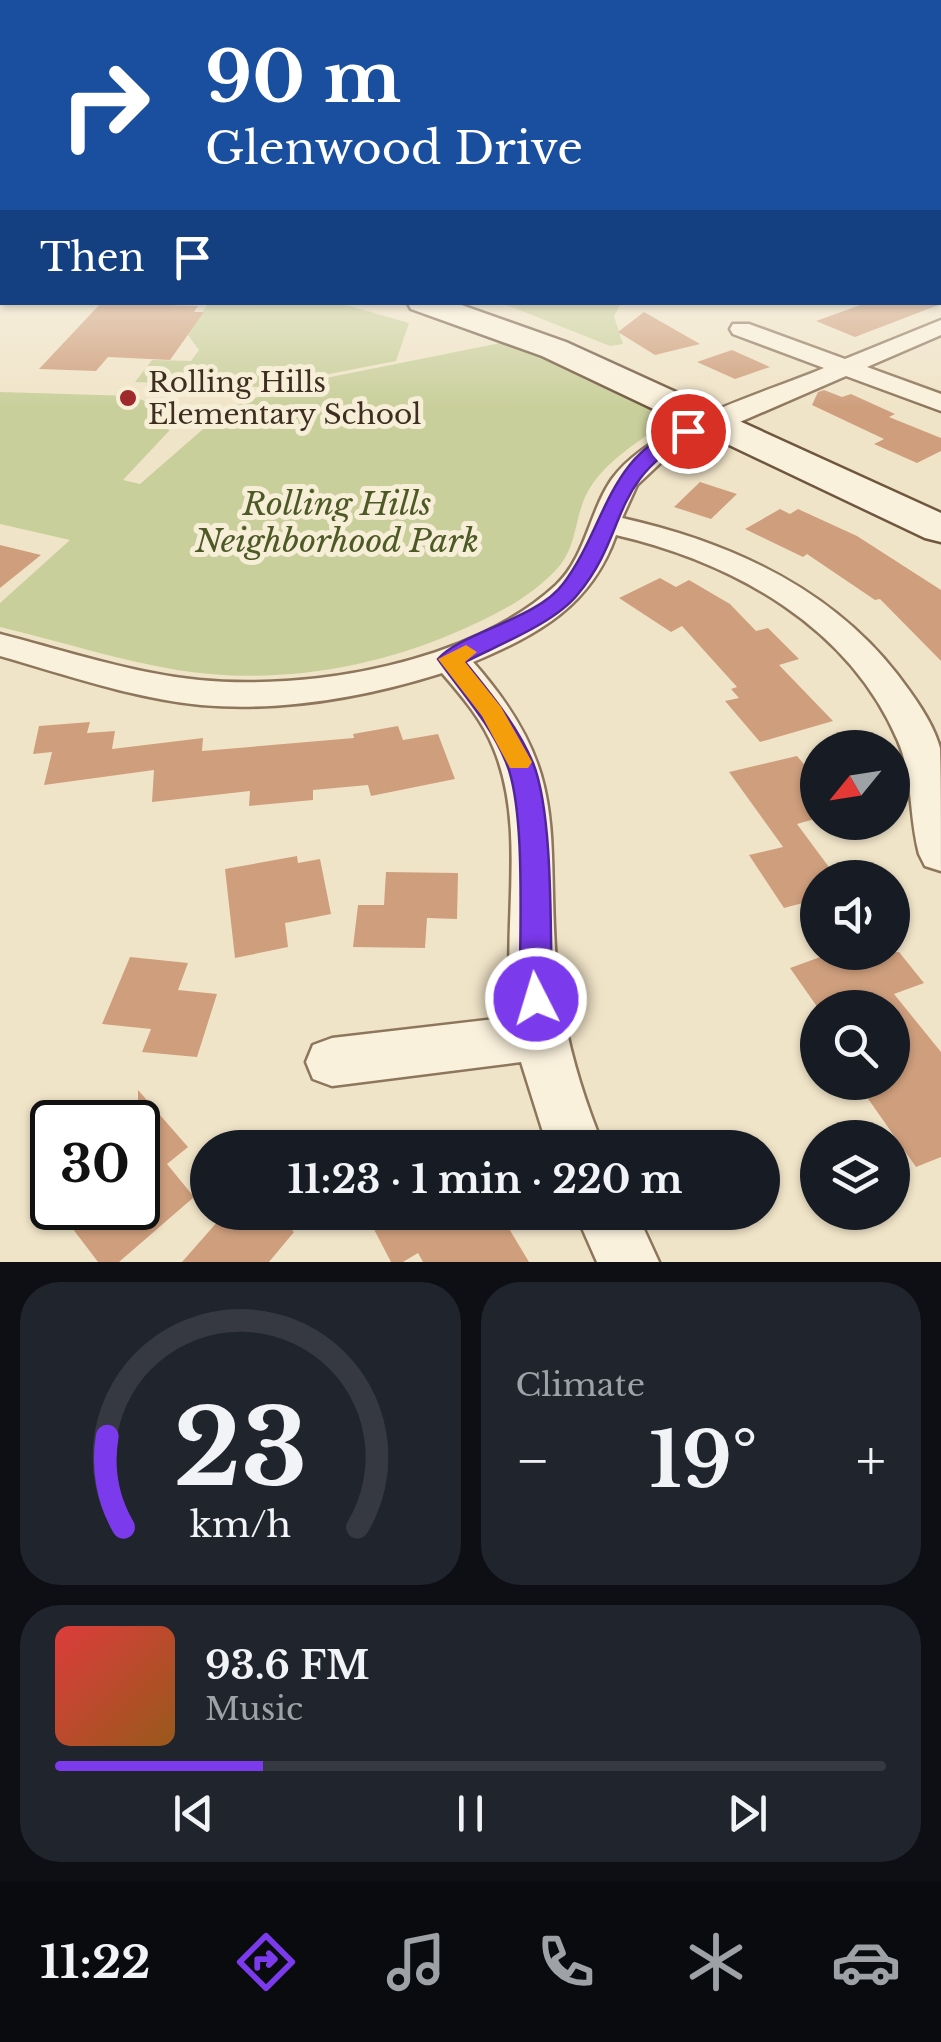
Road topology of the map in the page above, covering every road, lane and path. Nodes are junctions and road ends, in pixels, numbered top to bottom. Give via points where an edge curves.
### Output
1 (430, 305) edge
2 (477, 305) edge
3 (941, 326) edge
4 (741, 330) dead end
5 (844, 366) junction
6 (941, 403) edge
7 (721, 417) junction
8 (941, 507) edge
9 (604, 523) junction
10 (941, 529) edge
11 (0, 645) edge
12 (450, 659) junction
13 (934, 777) edge
14 (941, 854) edge
15 (540, 1037) junction
16 (332, 1062) dead end
17 (570, 1130) edge
18 (613, 1230) edge
19 (628, 1262) edge

1 - 7 street
2 - 7 street via 584,347
3 - 5 street
4 - 5 street
5 - 6 street
5 - 7 street
7 - 8 street
7 - 9 street via 662,445 632,471
7 - 10 street
9 - 12 street via 594,554 568,592 515,628
9 - 13 street via 676,540 749,569 813,610 856,646 890,690
11 - 12 street via 127,679 228,694 326,686
12 - 15 street via 521,765 531,824
13 - 14 street via 933,832
15 - 16 street
15 - 17 street
18 - 19 street

